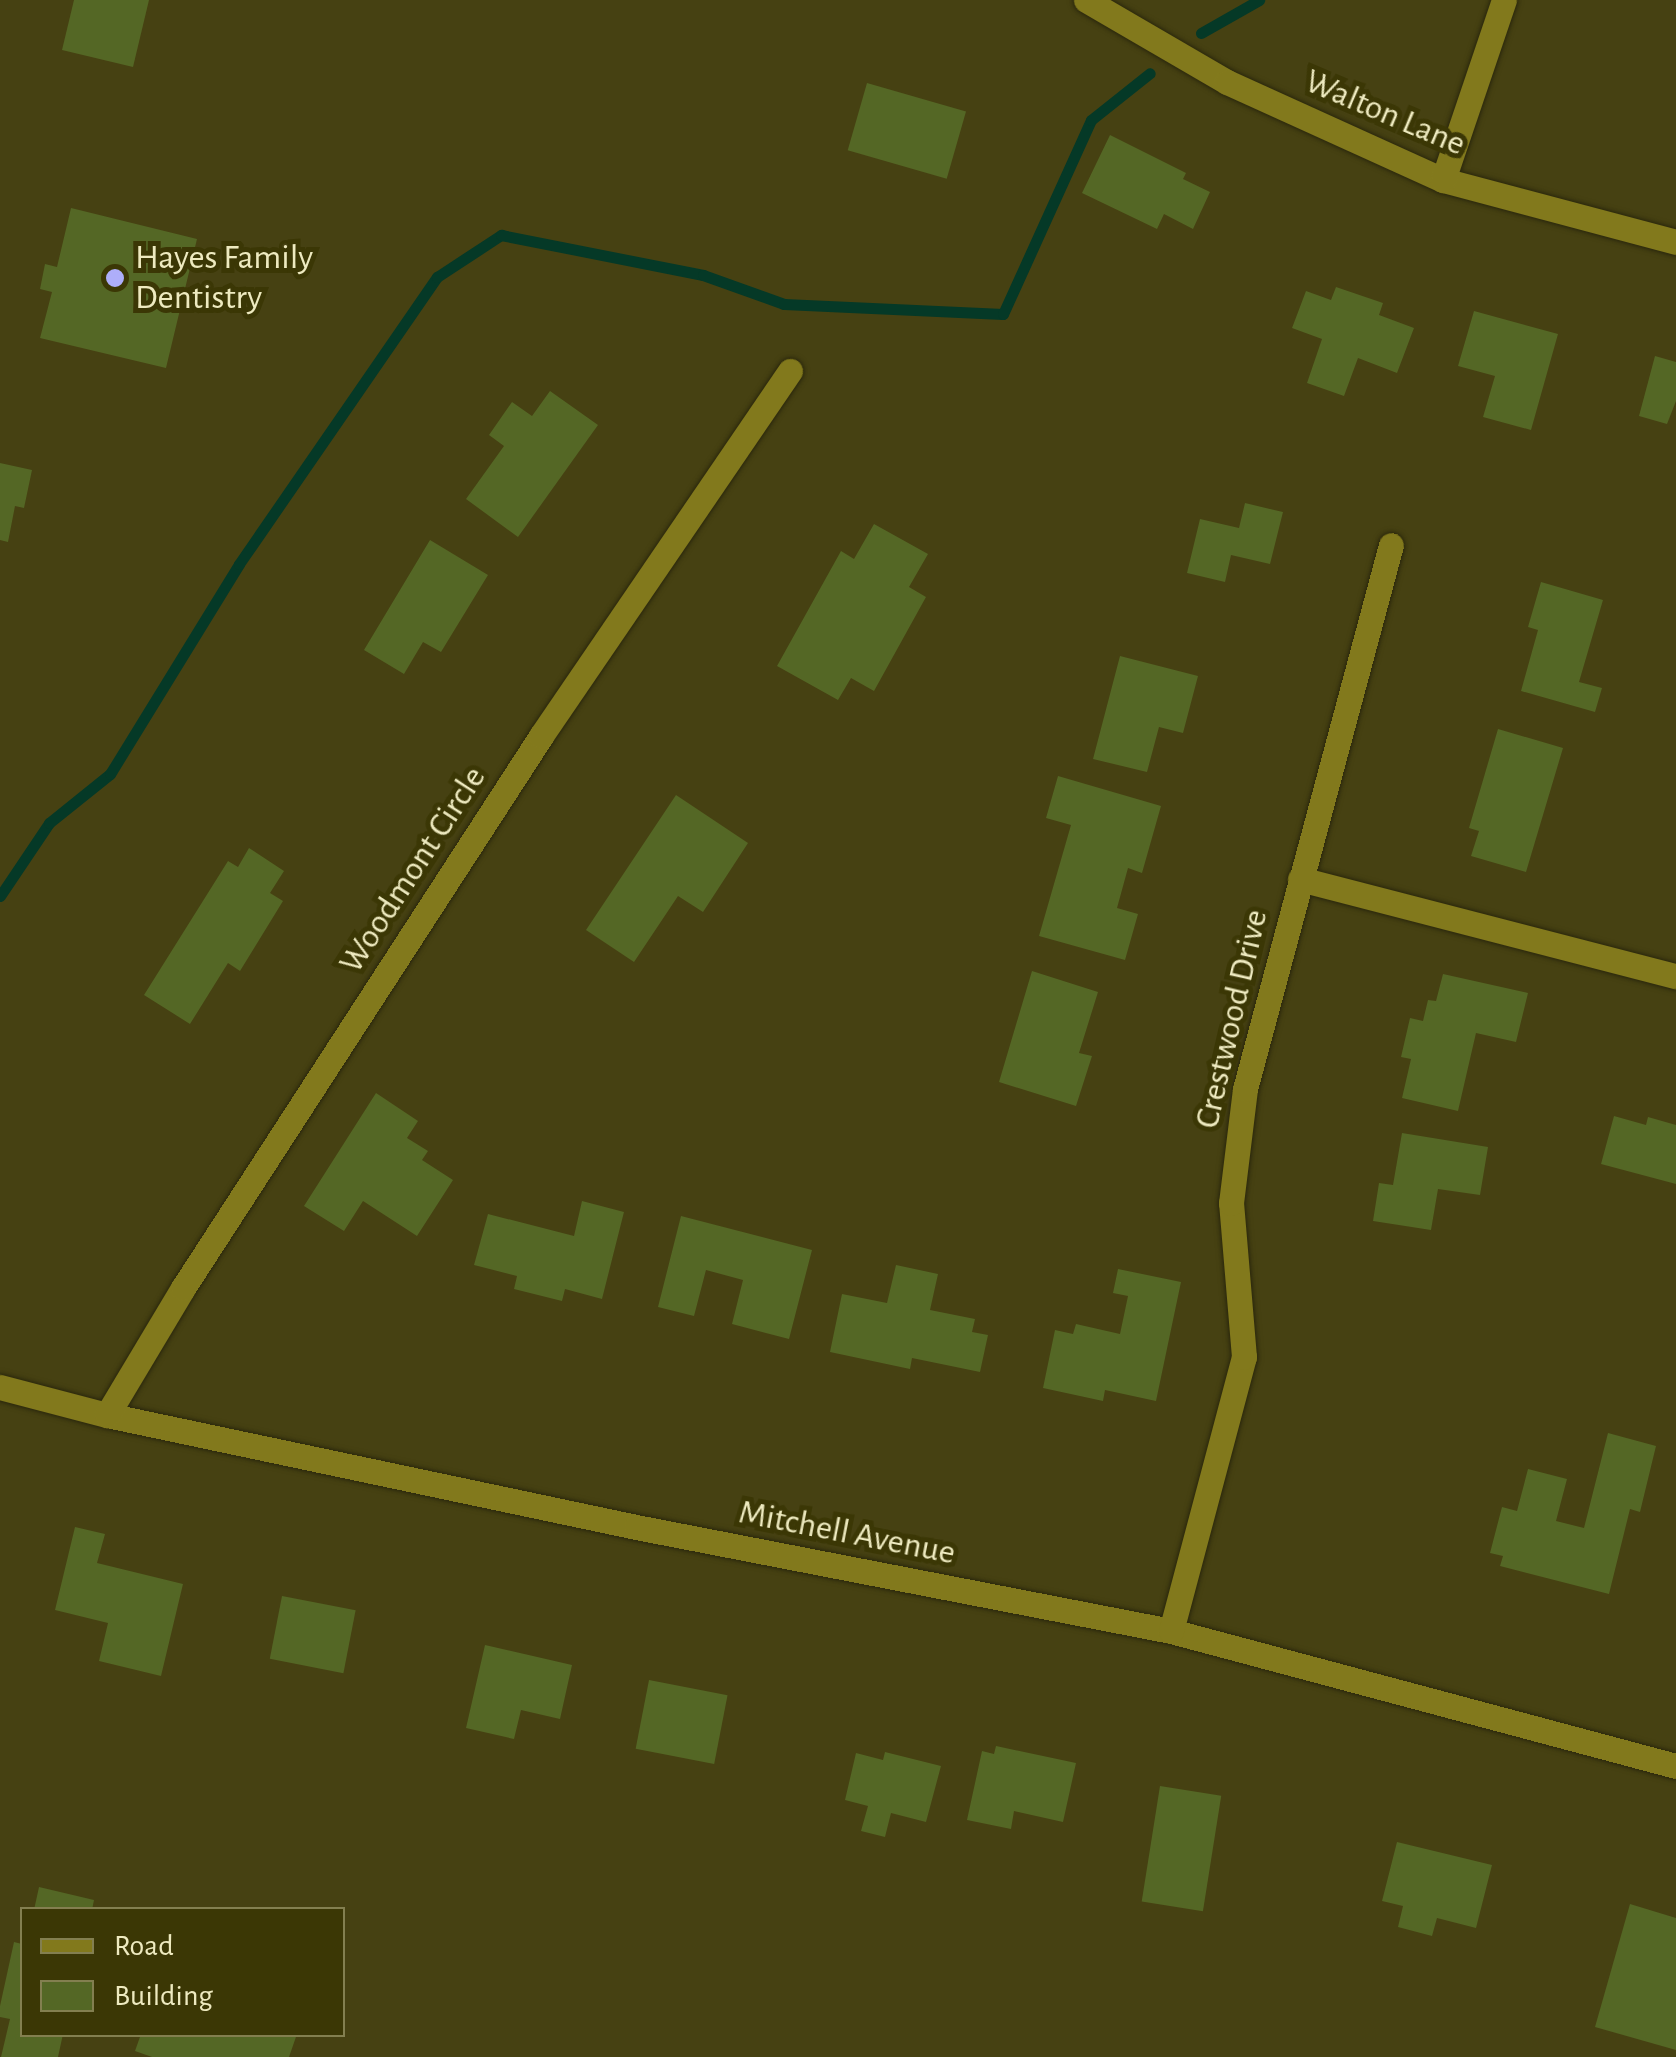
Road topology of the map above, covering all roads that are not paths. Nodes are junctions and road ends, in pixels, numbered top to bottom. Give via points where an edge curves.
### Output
1 (1086, 0) edge
2 (1504, 0) edge
3 (1443, 180) junction
4 (1676, 242) edge
5 (790, 371) dead end
6 (1391, 545) dead end
7 (1300, 879) junction
8 (1676, 976) edge
9 (0, 1387) edge
10 (107, 1415) junction
11 (1171, 1631) junction
12 (1676, 1766) edge

1 - 3 street, Walton Lane via 1226,82
2 - 3 street
3 - 4 street, Walton Lane
5 - 10 street, Woodmont Circle via 541,736
6 - 7 street, Crestwood Drive
7 - 8 street
7 - 11 street, Crestwood Drive via 1246,1089 1232,1203 1244,1356
9 - 10 street, Mitchell Avenue
10 - 11 street, Mitchell Avenue via 636,1528
11 - 12 street, Mitchell Avenue

